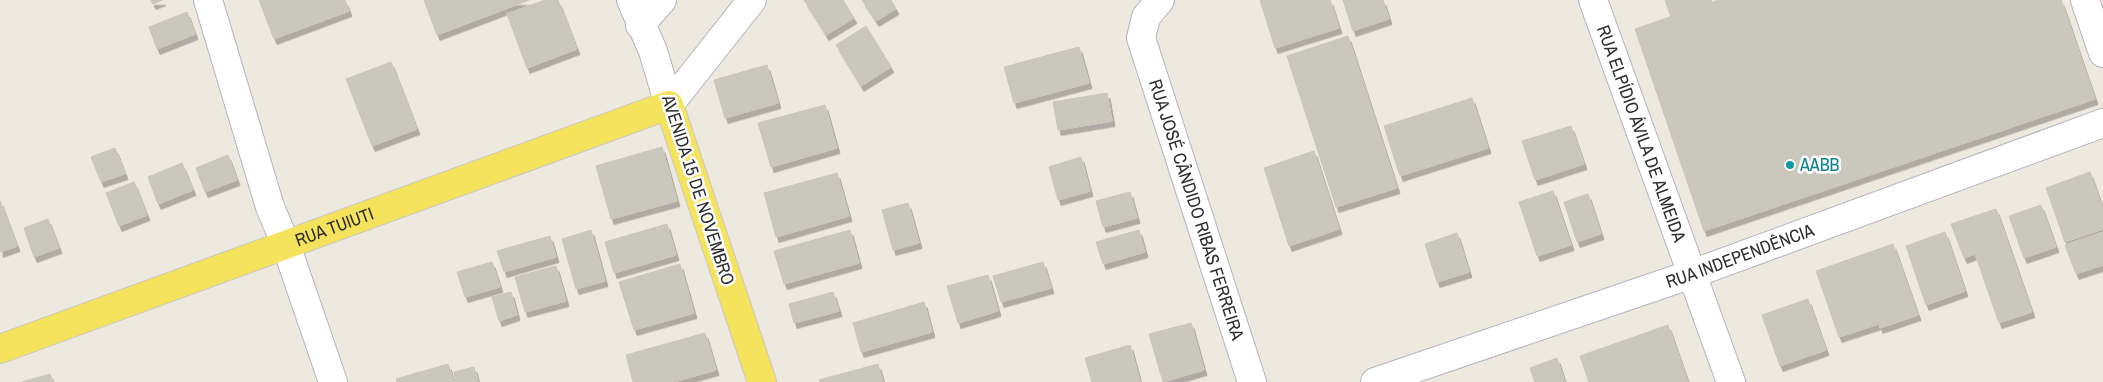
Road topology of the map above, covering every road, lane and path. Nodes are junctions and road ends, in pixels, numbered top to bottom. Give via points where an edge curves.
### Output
1 (208, 0) edge
2 (631, 0) edge
3 (662, 0) edge
4 (752, 0) edge
5 (1160, 0) edge
6 (1593, 0) edge
7 (2085, 0) edge
8 (640, 25) junction
9 (2103, 54) edge
10 (669, 104) junction
11 (2103, 123) edge
12 (286, 246) junction
13 (1692, 274) junction
14 (0, 349) edge
15 (333, 382) edge
16 (762, 382) edge
17 (1252, 382) edge
18 (1375, 382) edge
19 (1731, 382) edge

1 - 12 street via 270,207
2 - 8 street, AVENIDA 15 DE NOVEMBRO
3 - 8 street
4 - 10 street
5 - 17 street, RUA JOSÉ CÂNDIDO RIBAS FERREIRA via 1146,17 1141,38
6 - 13 street, RUA ELPÍDIO ÁVILA DE ALMEIDA
7 - 9 street
8 - 10 street, AVENIDA 15 DE NOVEMBRO via 653,51
10 - 12 main road, RUA TUIUTI
10 - 16 main road, AVENIDA 15 DE NOVEMBRO
11 - 13 street, RUA INDEPENDÊNCIA
12 - 14 main road, RUA TUIUTI
12 - 15 street
13 - 18 street, RUA INDEPENDÊNCIA
13 - 19 street, RUA ELPÍDIO ÁVILA DE ALMEIDA

